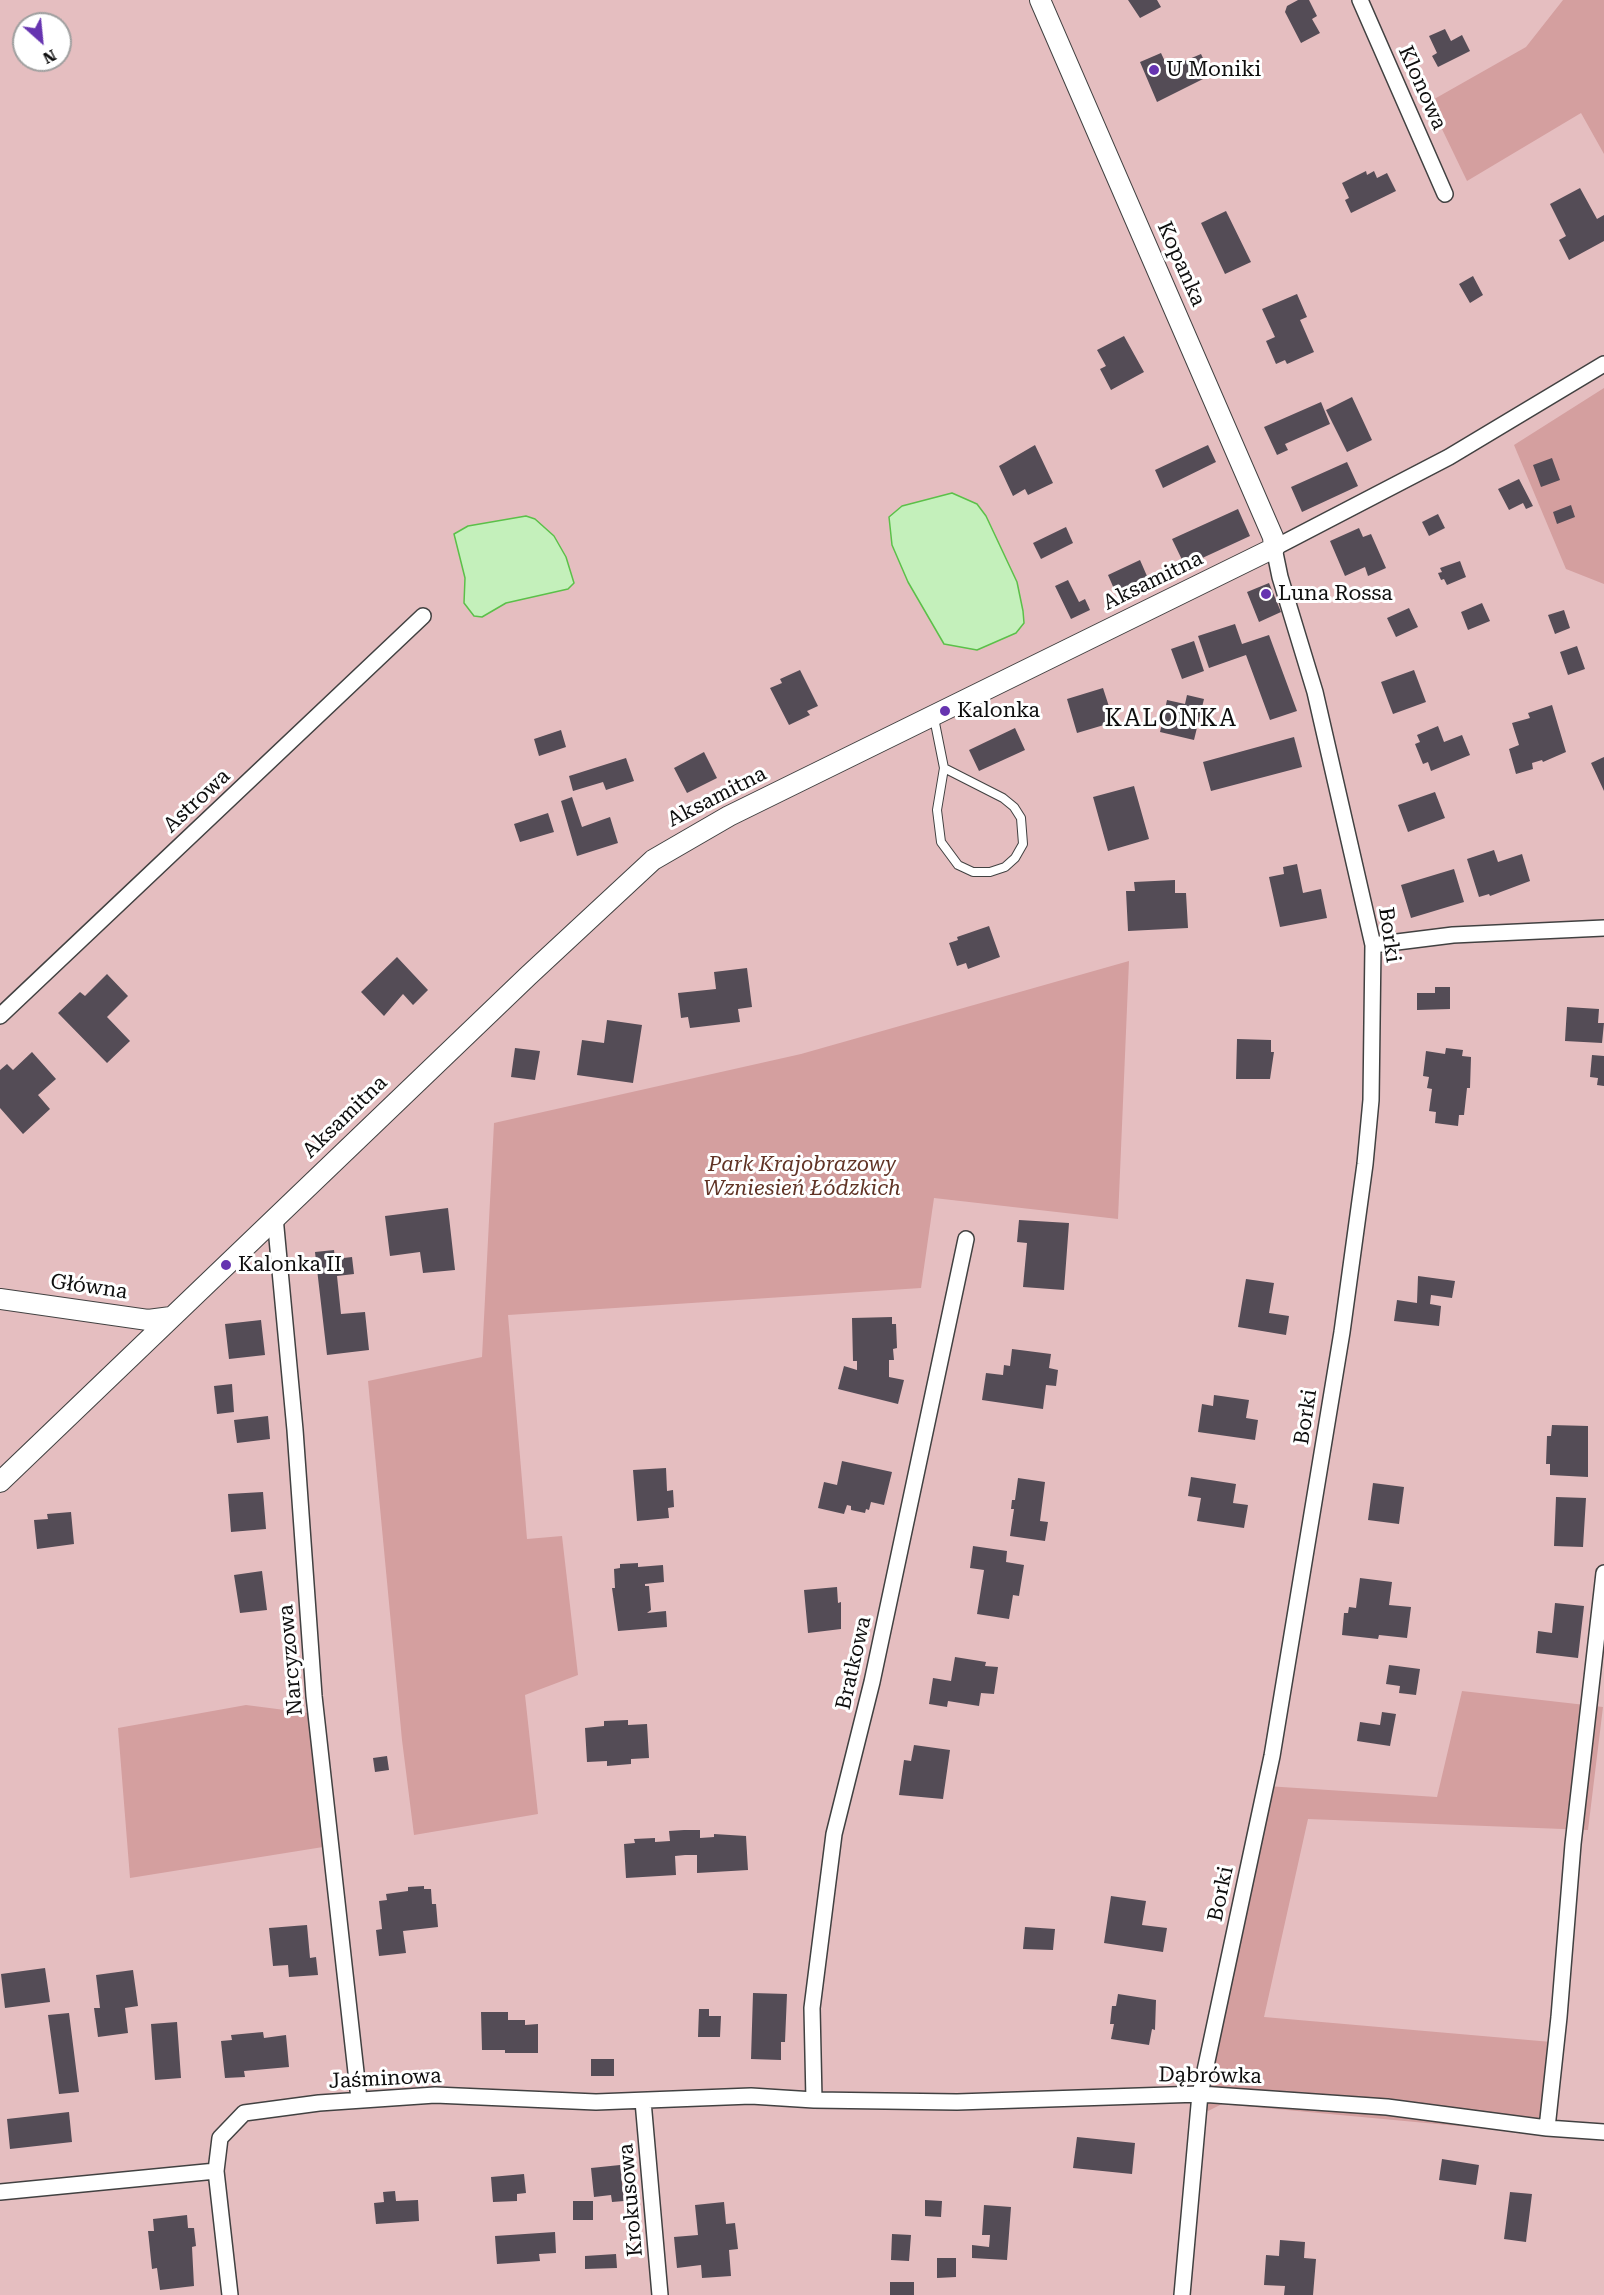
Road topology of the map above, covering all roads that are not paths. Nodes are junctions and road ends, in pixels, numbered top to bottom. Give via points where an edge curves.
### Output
1 (1040, 0) edge
2 (1360, 0) edge
3 (1445, 194) dead end
4 (1604, 364) edge
5 (1274, 548) junction
6 (423, 616) dead end
7 (934, 716) junction
8 (944, 768) junction
9 (1604, 928) edge
10 (1373, 945) junction
11 (0, 1016) edge
12 (275, 1217) junction
13 (966, 1239) dead end
14 (0, 1299) edge
15 (171, 1317) junction
16 (0, 1482) edge
17 (1604, 1573) edge
18 (1200, 2094) junction
19 (359, 2099) junction
20 (814, 2100) junction
21 (643, 2101) junction
22 (1546, 2128) junction
23 (1604, 2132) edge
24 (216, 2171) junction
25 (0, 2192) edge
26 (230, 2295) edge
27 (660, 2295) edge
28 (1182, 2295) edge

1 - 5 street, Kopanka via 1273,537
2 - 3 street, Klonowa
4 - 5 street, Aksamitna via 1440,462
5 - 7 street, Aksamitna
5 - 10 street, Borki via 1315,692
6 - 11 street, Astrowa
7 - 8 lane
7 - 12 street, Aksamitna via 706,828 653,860
8 - 8 lane via 938,789 937,826 948,856 973,872 1005,867 1023,844 1021,818 1003,798
9 - 10 street via 1453,935
10 - 18 street, Borki via 1371,1100 1342,1332 1272,1756
12 - 15 street, Aksamitna
12 - 19 street, Narcyzowa via 314,1696
13 - 20 street, Bratkowa via 872,1682 834,1834 812,2008
14 - 15 street, Główna via 148,1320
15 - 16 street, Aksamitna
17 - 22 street
18 - 20 street, Dąbrówka via 957,2102
18 - 22 street, Dąbrówka via 1387,2107
18 - 28 street, Borki
19 - 21 street, Jaśminowa via 435,2095
19 - 24 street, Jaśminowa via 244,2113 220,2138
20 - 21 street, Jaśminowa via 751,2096
21 - 27 street, Krokusowa
22 - 23 street, Dąbrówka
24 - 25 street
24 - 26 street, Jaśminowa

